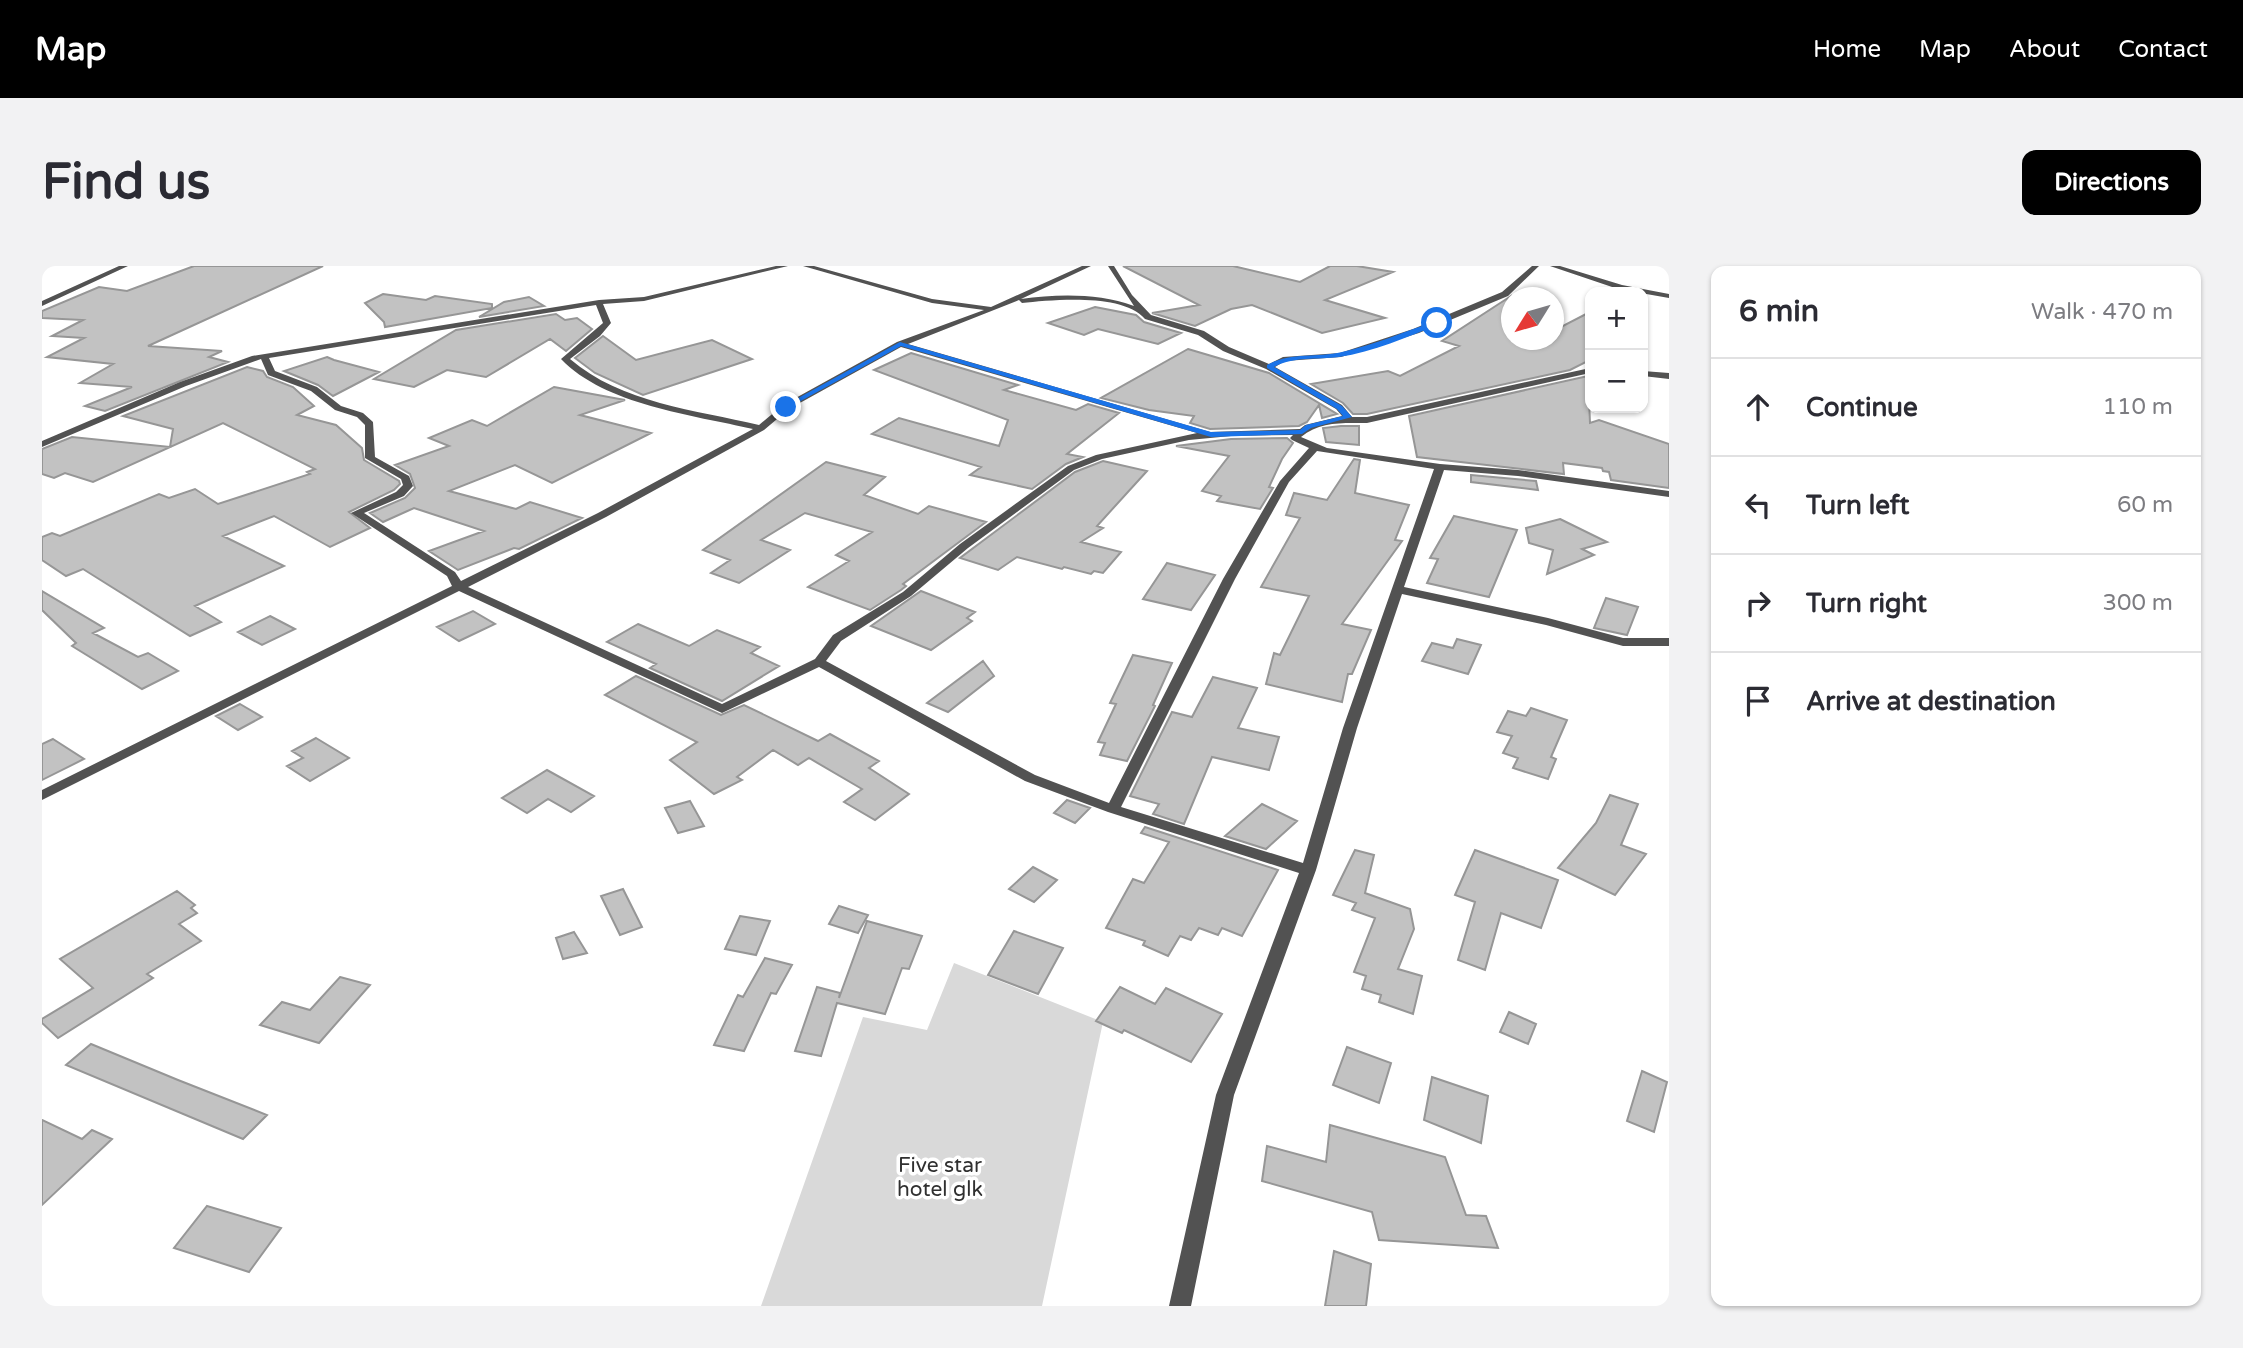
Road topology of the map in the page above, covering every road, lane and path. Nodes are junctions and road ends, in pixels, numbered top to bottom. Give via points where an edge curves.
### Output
1 (125, 266) edge
2 (785, 266) edge
3 (806, 266) edge
4 (1088, 266) edge
5 (1111, 266) edge
6 (1536, 266) edge
7 (1553, 266) edge
8 (1669, 296) edge
9 (598, 302) junction
10 (42, 304) edge
11 (993, 309) junction
12 (1141, 311) junction
13 (900, 344) junction
14 (264, 356) junction
15 (1269, 367) junction
16 (1585, 372) edge
17 (1648, 374) edge
18 (1669, 376) edge
19 (1342, 420) junction
20 (761, 428) junction
21 (1302, 432) junction
22 (1211, 435) junction
23 (42, 444) edge
24 (1314, 448) junction
25 (1440, 467) junction
26 (1669, 494) edge
27 (459, 587) junction
28 (1397, 589) junction
29 (1669, 642) edge
30 (819, 662) junction
31 (42, 796) edge
32 (1113, 809) junction
33 (1308, 870) junction
34 (1180, 1306) edge

1 - 10 street
2 - 9 street via 667,295
3 - 11 street via 932,301
4 - 11 street
5 - 12 street
6 - 15 street via 1505,294 1395,340 1340,355 1283,359
7 - 8 street
9 - 14 street
9 - 20 street via 607,323 599,336 573,349 565,359 575,371 636,398
11 - 12 street via 1017,301 1066,297
11 - 13 street
12 - 15 street via 1159,323 1201,333
13 - 20 street via 786,407
13 - 22 street
14 - 23 street via 196,379
14 - 27 street via 271,373 314,389 370,424 370,458 406,478 408,486 356,513 451,574
15 - 19 street via 1339,407 1348,417
16 - 19 street via 1367,420
17 - 18 street
19 - 21 street
20 - 27 street
21 - 22 street
21 - 24 street via 1295,438
22 - 30 street via 1099,457 1071,468 907,594 837,638
24 - 25 street
24 - 32 street via 1285,481 1229,579
25 - 26 street
25 - 28 street
27 - 30 street via 722,709
27 - 31 street
28 - 29 street via 1623,642
28 - 33 street
30 - 32 street via 1030,778
32 - 33 street
33 - 34 street via 1225,1096

